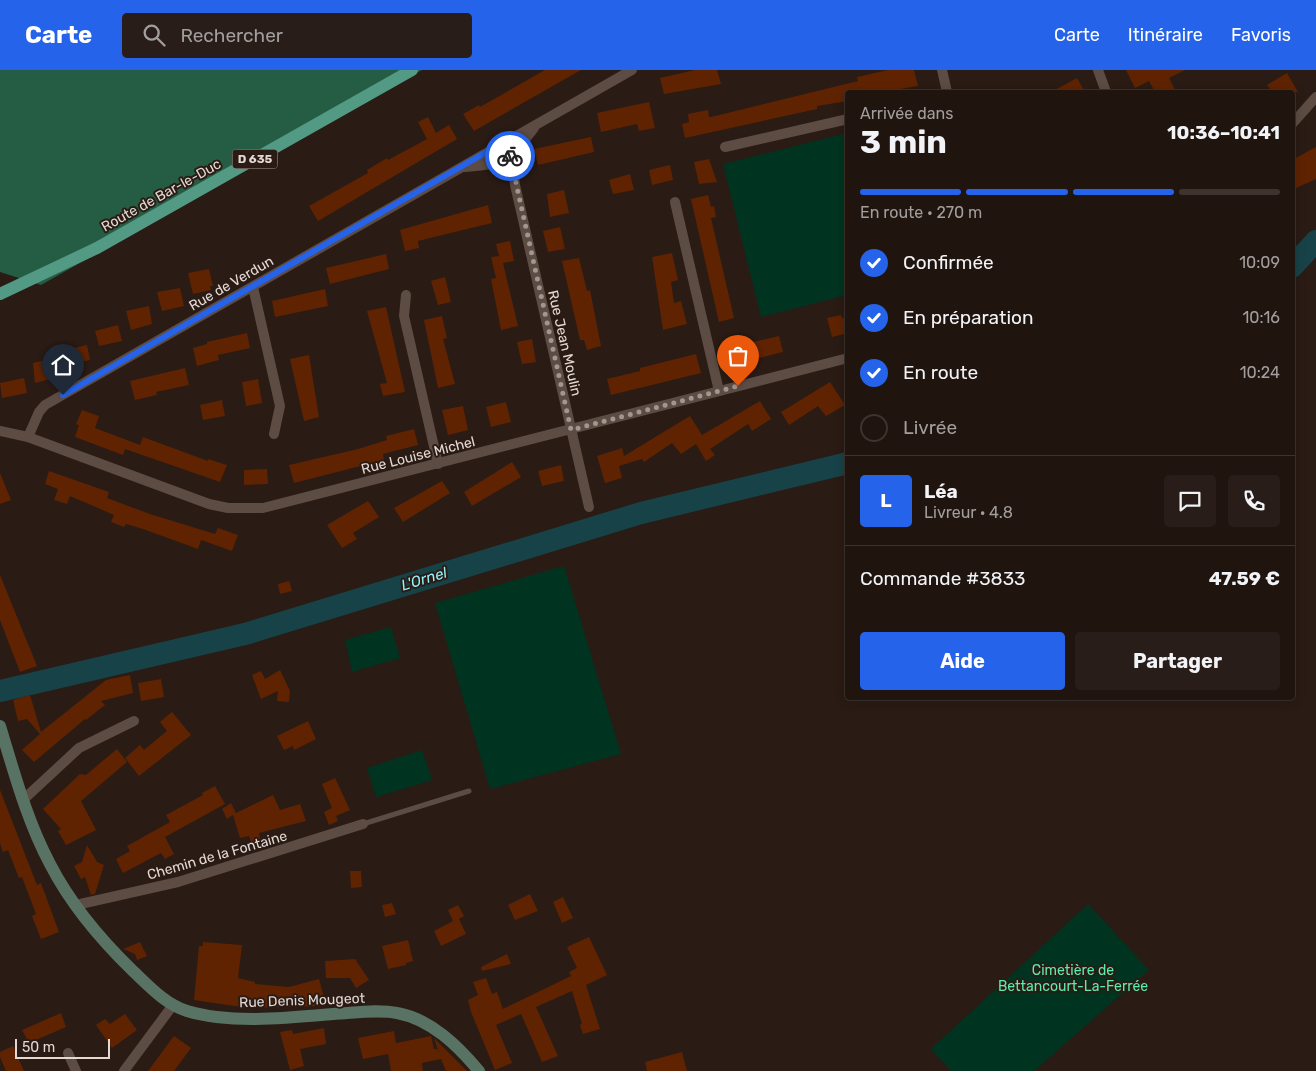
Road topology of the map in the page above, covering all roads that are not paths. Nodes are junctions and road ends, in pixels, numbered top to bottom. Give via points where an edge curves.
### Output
1 (412, 70) edge
2 (632, 70) edge
3 (942, 70) edge
4 (1098, 70) edge
5 (947, 90) edge
6 (1105, 90) edge
7 (1316, 98) edge
8 (845, 120) edge
9 (1295, 121) edge
10 (536, 125) junction
11 (497, 146) junction
12 (724, 147) dead end
13 (512, 157) junction
14 (499, 164) junction
15 (463, 167) junction
16 (515, 185) junction
17 (675, 202) dead end
18 (253, 287) junction
19 (0, 294) edge
20 (406, 295) dead end
21 (845, 359) edge
22 (719, 391) junction
23 (571, 430) junction
24 (0, 431) edge
25 (274, 434) dead end
26 (28, 438) junction
27 (438, 464) junction
28 (589, 507) dead end
29 (134, 721) dead end
30 (0, 726) edge
31 (469, 792) dead end
32 (24, 799) junction
33 (363, 824) joint
34 (76, 905) junction
35 (173, 1005) junction
36 (68, 1053) dead end
37 (76, 1071) edge
38 (124, 1071) edge
39 (479, 1071) edge

1 - 19 main road, Route de Bar-le-Duc / D 635 via 97,248
2 - 10 street, Rue de Verdun
3 - 5 street
4 - 6 street
7 - 9 street
8 - 12 street
10 - 11 street, Rue de Verdun
10 - 13 street, Rue de Verdun
11 - 13 street
11 - 14 street
11 - 15 street, Rue de Verdun
13 - 14 street, Rue de Verdun
13 - 16 street, Rue Jean Moulin
14 - 15 street, Rue de Verdun
14 - 16 street, Rue Jean Moulin
15 - 18 street, Rue de Verdun
16 - 23 street, Rue Jean Moulin
17 - 22 street
18 - 25 street via 280,406
18 - 26 street, Rue de Verdun via 46,405 39,412
20 - 27 street via 404,316
21 - 22 street, Rue Louise Michel
22 - 23 street, Rue Louise Michel
23 - 27 street, Rue Louise Michel
23 - 28 street, Rue Jean Moulin
24 - 26 street, Rue Louise Michel
26 - 27 street, Rue Louise Michel via 209,504 245,510 290,502
29 - 32 street via 79,748
30 - 32 street, Rue Denis Mougeot
31 - 33 lane
32 - 34 street, Rue Denis Mougeot via 50,864
33 - 34 street, Chemin de la Fontaine via 178,882
34 - 35 street, Rue Denis Mougeot via 123,961
35 - 38 street
35 - 39 street, Rue Denis Mougeot via 206,1015 236,1017 397,1013 438,1032
36 - 37 street

